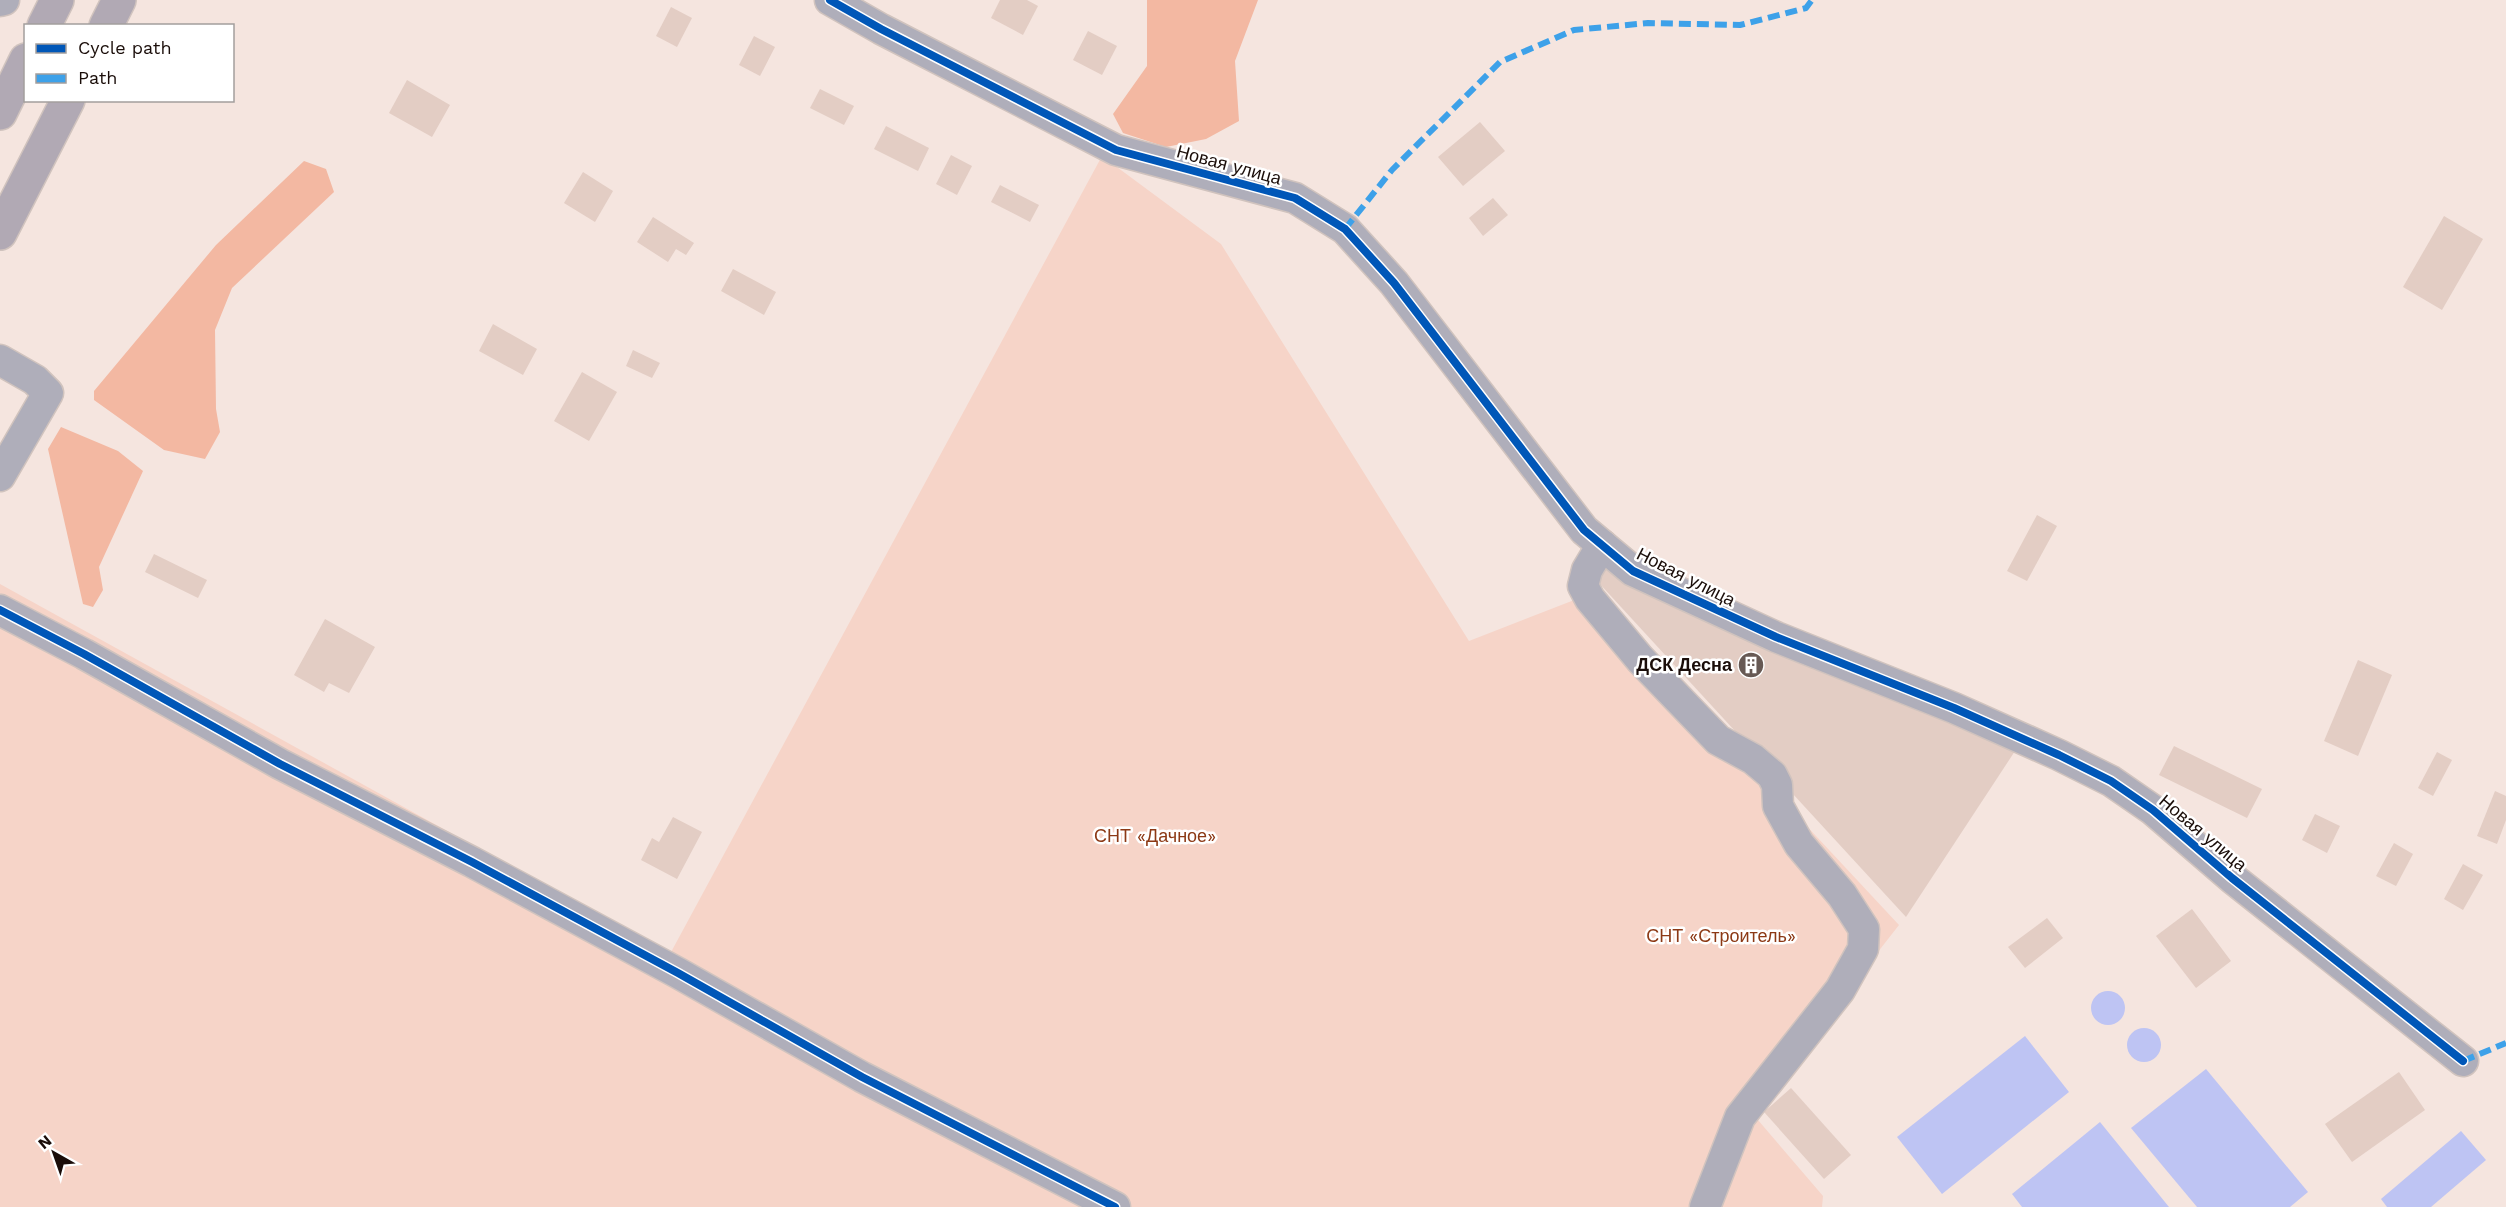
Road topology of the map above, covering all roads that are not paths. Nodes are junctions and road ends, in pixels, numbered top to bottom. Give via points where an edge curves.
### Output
1 (57, 0) edge
2 (119, 0) edge
3 (830, 0) edge
4 (45, 24) edge
5 (107, 24) edge
6 (24, 64) edge
7 (67, 102) edge
8 (0, 114) edge
9 (0, 234) edge
10 (0, 360) edge
11 (0, 476) edge
12 (1602, 545) junction
13 (0, 610) edge
14 (2463, 1061) dead end
15 (1115, 1207) edge
16 (1705, 1207) edge

1 - 4 highway
2 - 5 highway
3 - 12 street, Новая улица via 1116,150 1295,198 1345,229 1394,283 1584,530
6 - 8 highway
7 - 9 highway
10 - 11 street via 35,380 48,393
12 - 14 street, Новая улица via 1633,571 1659,584 1776,638 1954,708 2111,782 2153,810 2232,878
12 - 16 street via 1587,570 1583,586 1590,599 1640,659 1718,740 1753,759 1772,775 1779,806 1799,844 1842,895 1863,929 1863,949 1839,990 1740,1117
13 - 15 street via 280,764 678,973 862,1077

